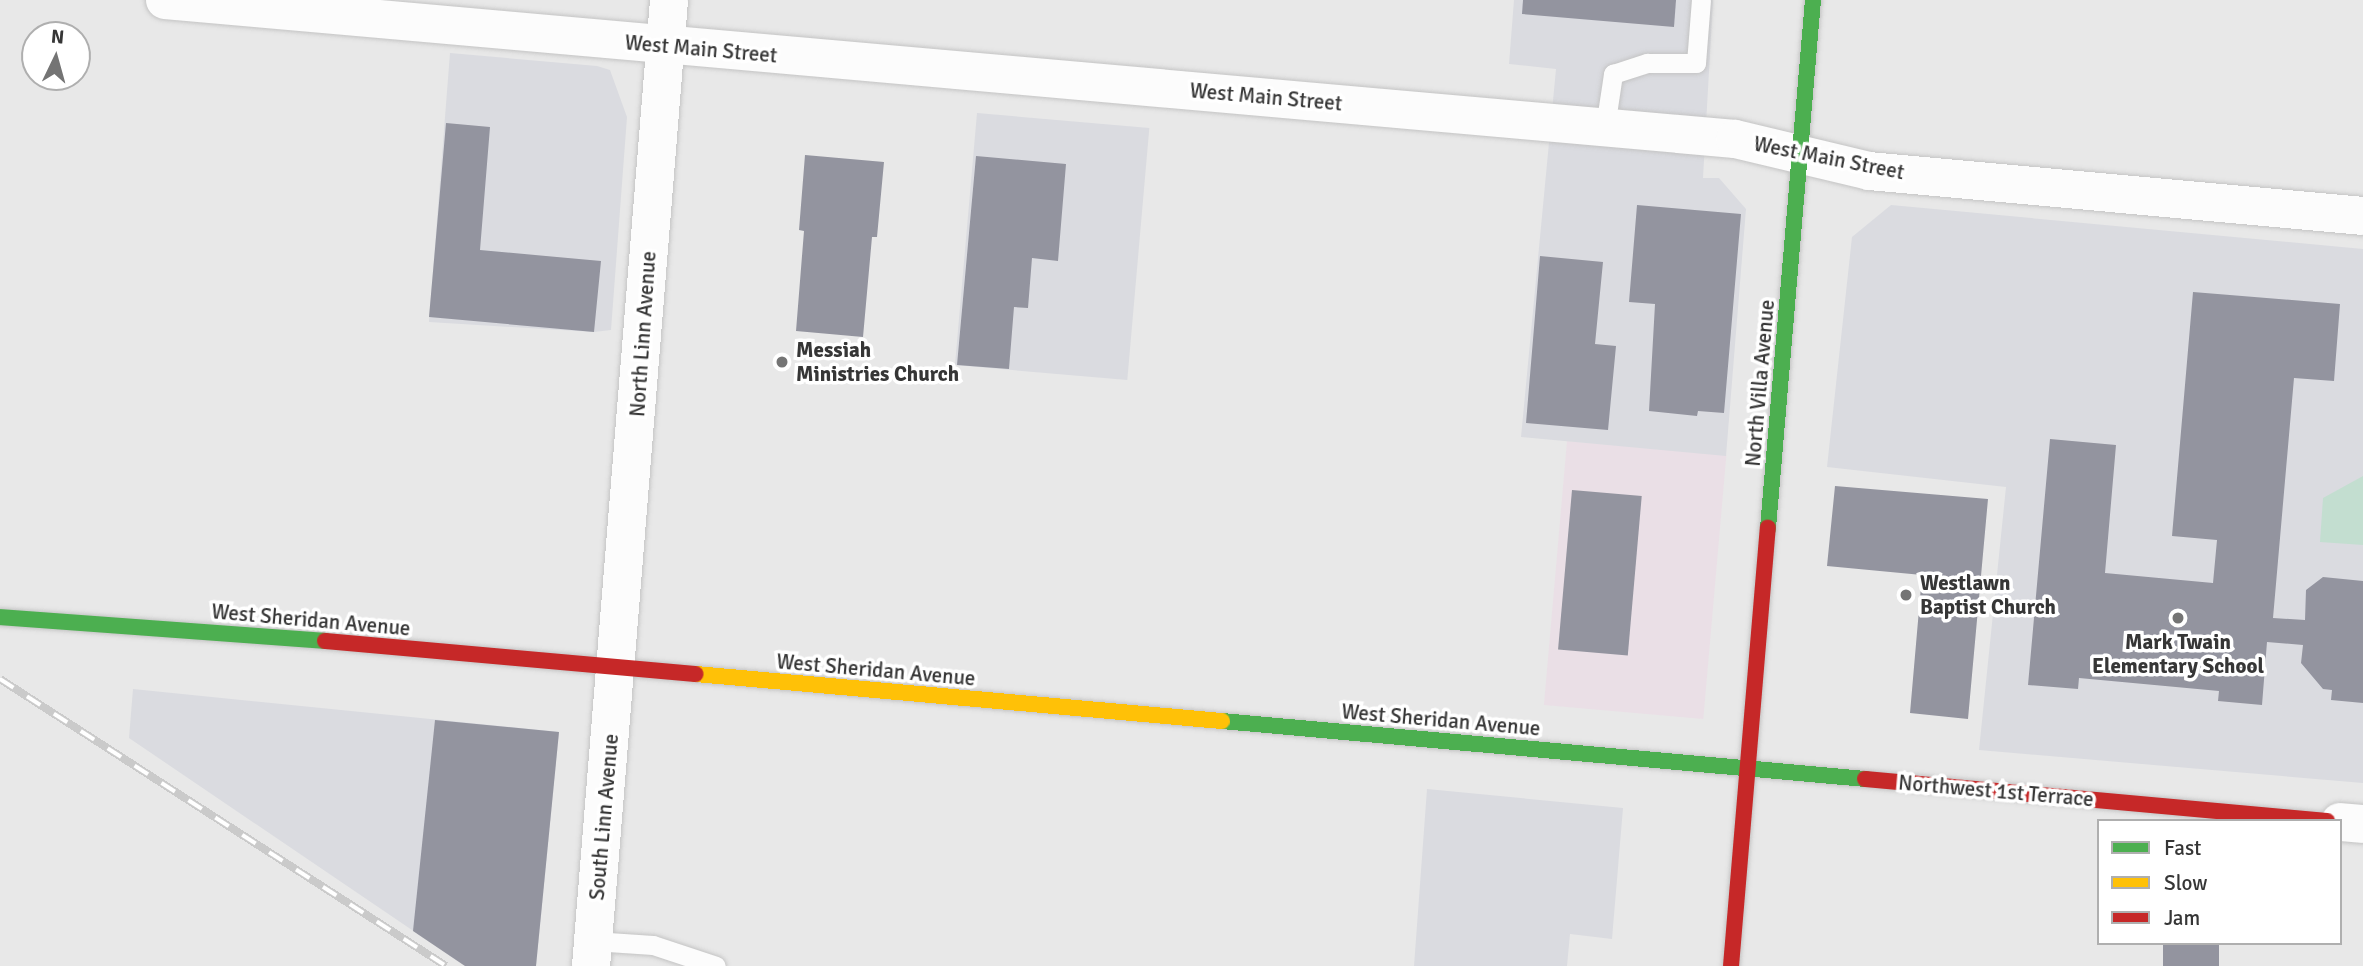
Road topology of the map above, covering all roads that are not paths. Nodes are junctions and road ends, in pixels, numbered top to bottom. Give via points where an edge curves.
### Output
1 (165, 0) edge
2 (669, 0) edge
3 (1701, 0) edge
4 (1814, 0) edge
5 (665, 46) junction
6 (1605, 127) junction
7 (1800, 154) junction
8 (2363, 216) edge
9 (0, 617) edge
10 (617, 667) junction
11 (1749, 769) junction
12 (2305, 819) edge
13 (2342, 822) edge
14 (2363, 824) edge
15 (592, 954) edge
16 (716, 966) edge
17 (1731, 966) edge

1 - 5 street, West Main Street
2 - 5 street, North Linn Avenue
3 - 6 lane via 1696,63 1647,63 1613,74
4 - 7 street, North Villa Avenue
5 - 6 street, West Main Street
5 - 10 street, North Linn Avenue
6 - 7 street, West Main Street via 1735,139
7 - 8 street, West Main Street via 1869,171
7 - 11 street, North Villa Avenue
9 - 10 street, West Sheridan Avenue
10 - 11 street, West Sheridan Avenue
10 - 15 street, South Linn Avenue
11 - 12 street, Northwest 1st Terrace
11 - 17 street, North Villa Avenue
13 - 14 street
15 - 16 lane via 653,945

